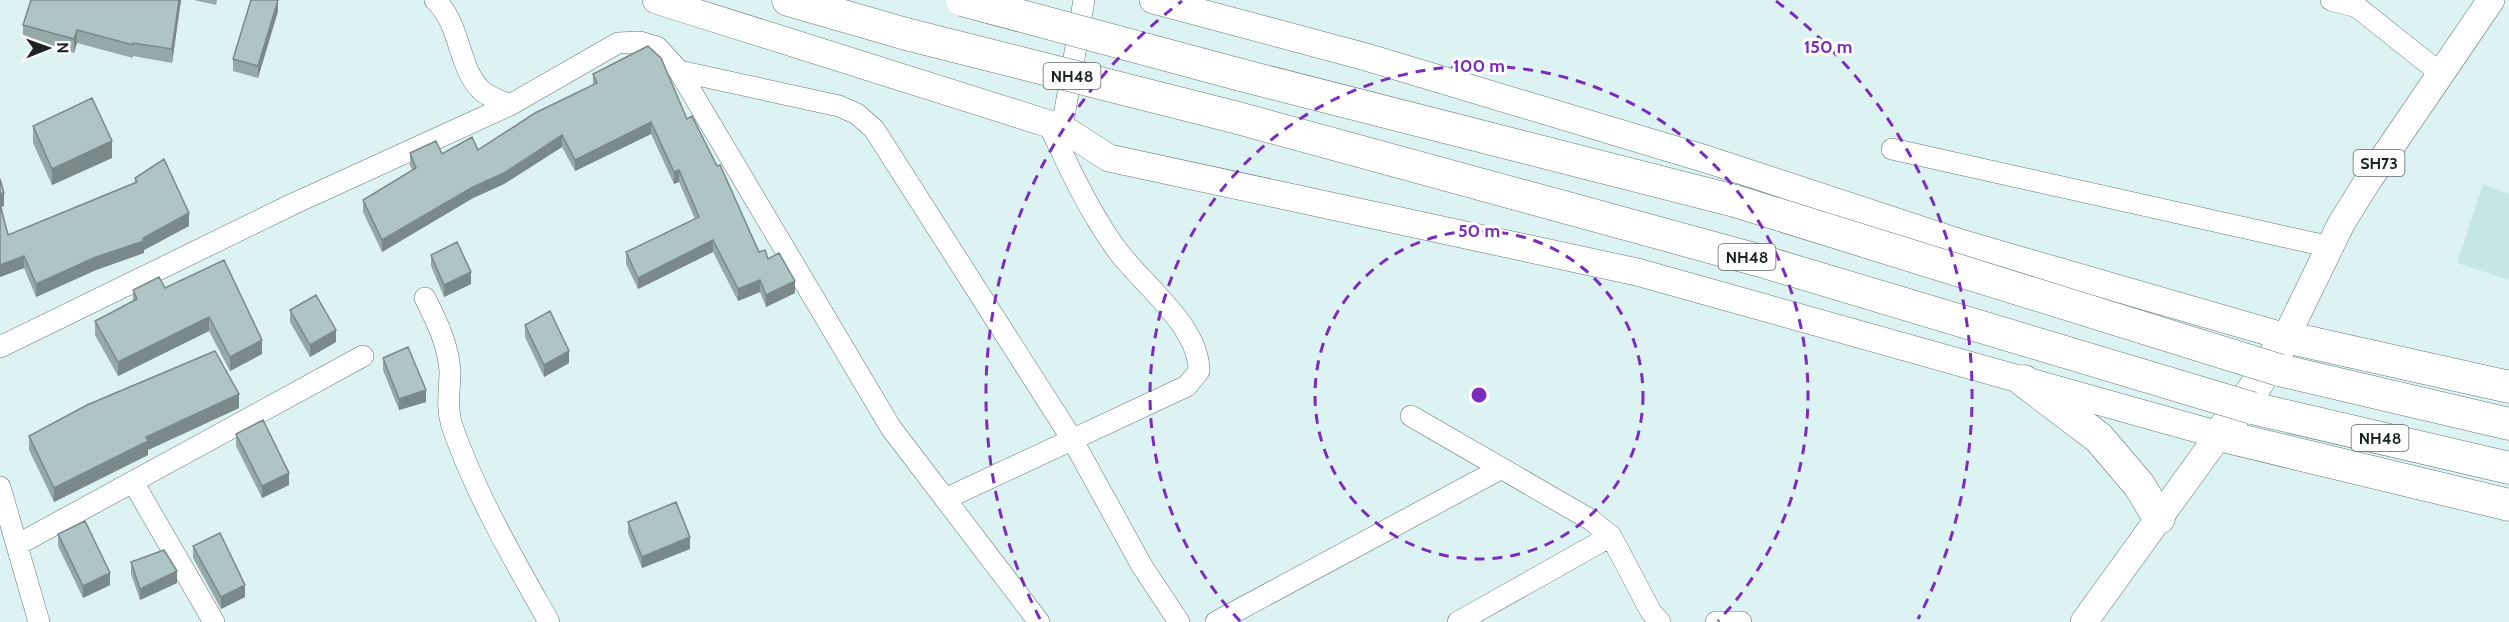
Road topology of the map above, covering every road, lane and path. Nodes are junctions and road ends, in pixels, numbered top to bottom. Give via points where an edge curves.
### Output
1 (435, 0) edge
2 (656, 0) edge
3 (788, 0) edge
4 (962, 0) edge
5 (1084, 0) edge
6 (1153, 0) edge
7 (2331, 0) edge
8 (2491, 0) edge
9 (679, 71) junction
10 (2440, 73) junction
11 (510, 105) junction
12 (1055, 126) junction
13 (1892, 149) dead end
14 (2331, 247) junction
15 (425, 298) dead end
16 (2286, 337) junction
17 (0, 347) edge
18 (363, 356) dead end
19 (2024, 381) junction
20 (2509, 387) edge
21 (1411, 416) dead end
22 (2509, 424) edge
23 (2219, 435) junction
24 (1072, 440) junction
25 (2509, 468) edge
26 (1500, 469) junction
27 (133, 482) junction
28 (0, 488) edge
29 (945, 499) junction
30 (2509, 505) edge
31 (2160, 518) junction
32 (1611, 536) junction
33 (17, 545) junction
34 (39, 622) edge
35 (214, 622) edge
36 (549, 622) edge
37 (1039, 622) edge
38 (1179, 622) edge
39 (1216, 622) edge
40 (1458, 622) edge
41 (1660, 622) edge
42 (1716, 622) edge
43 (1741, 622) edge
44 (2084, 622) edge

1 - 11 street via 454,28 482,92
2 - 12 main road
3 - 25 highway, NH48, bridge via 1761,261 2252,408
4 - 22 highway, NH48, bridge via 1735,201 2279,370
5 - 12 street
6 - 16 main road via 1366,57 1709,160 1964,244
7 - 10 street via 2356,7
8 - 10 main road, SH73
9 - 11 street via 657,46 618,43
9 - 24 street via 839,106 857,114 874,129
9 - 29 street via 891,428
10 - 14 main road, SH73 via 2367,182
11 - 17 street via 293,204
12 - 19 main road via 1109,158 1637,272
12 - 24 street via 1097,220 1122,256 1157,293 1199,358 1199,371 1186,386
13 - 14 street
14 - 16 main road, SH73
15 - 36 street via 446,346 451,423 489,516
16 - 20 highway
16 - 23 highway, SH73
18 - 27 street
19 - 23 main road
19 - 31 highway via 2099,438 2139,485
21 - 26 street
23 - 30 highway
23 - 31 main road, SH73
24 - 29 street
24 - 38 street via 1142,566
26 - 32 street via 1591,520
26 - 39 street
27 - 33 street
27 - 35 street
28 - 33 street
29 - 37 street
31 - 44 main road, SH73
32 - 40 street
32 - 41 street
33 - 34 street
42 - 43 street

